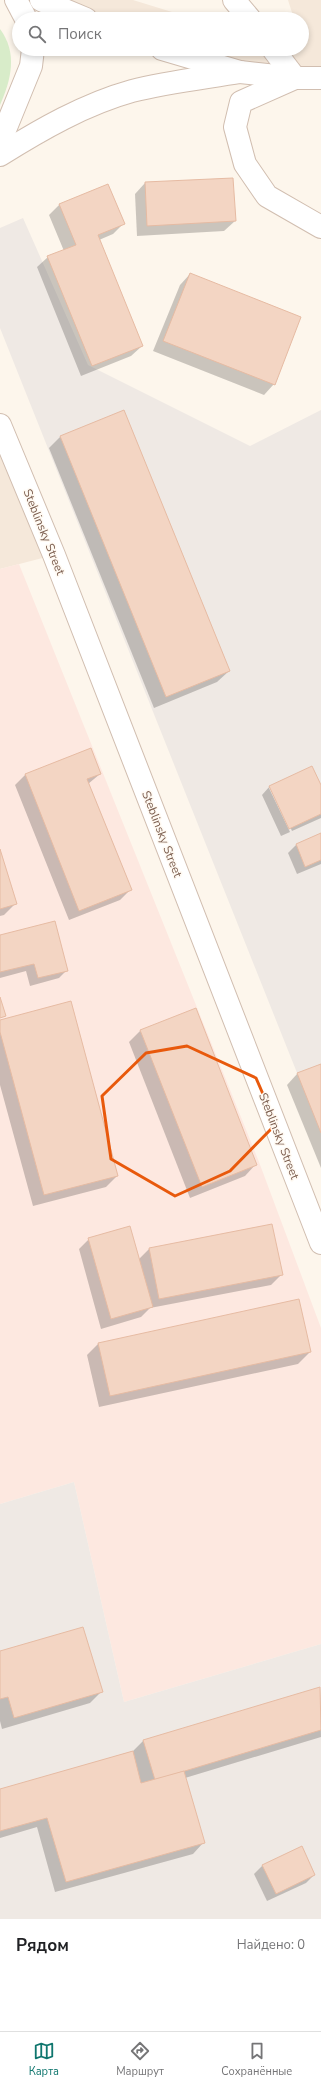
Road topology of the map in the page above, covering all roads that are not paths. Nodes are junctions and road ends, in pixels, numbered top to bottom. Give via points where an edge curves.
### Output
1 (16, 0) edge
2 (41, 0) edge
3 (234, 0) edge
4 (22, 12) edge
5 (69, 12) edge
6 (244, 12) edge
7 (32, 56) edge
8 (186, 56) edge
9 (279, 56) edge
10 (240, 72) junction
11 (296, 78) junction
12 (321, 78) edge
13 (0, 142) edge
14 (0, 156) edge
15 (321, 227) edge
16 (0, 425) edge
17 (321, 1243) edge

1 - 4 street
2 - 5 street
3 - 6 street
7 - 13 street via 31,66
8 - 10 street
9 - 11 street
10 - 11 street
10 - 14 street via 166,83 130,92 44,127
11 - 12 street
11 - 15 street via 241,102 235,127 245,164 267,196
16 - 17 street, Steblinsky Street via 54,555

